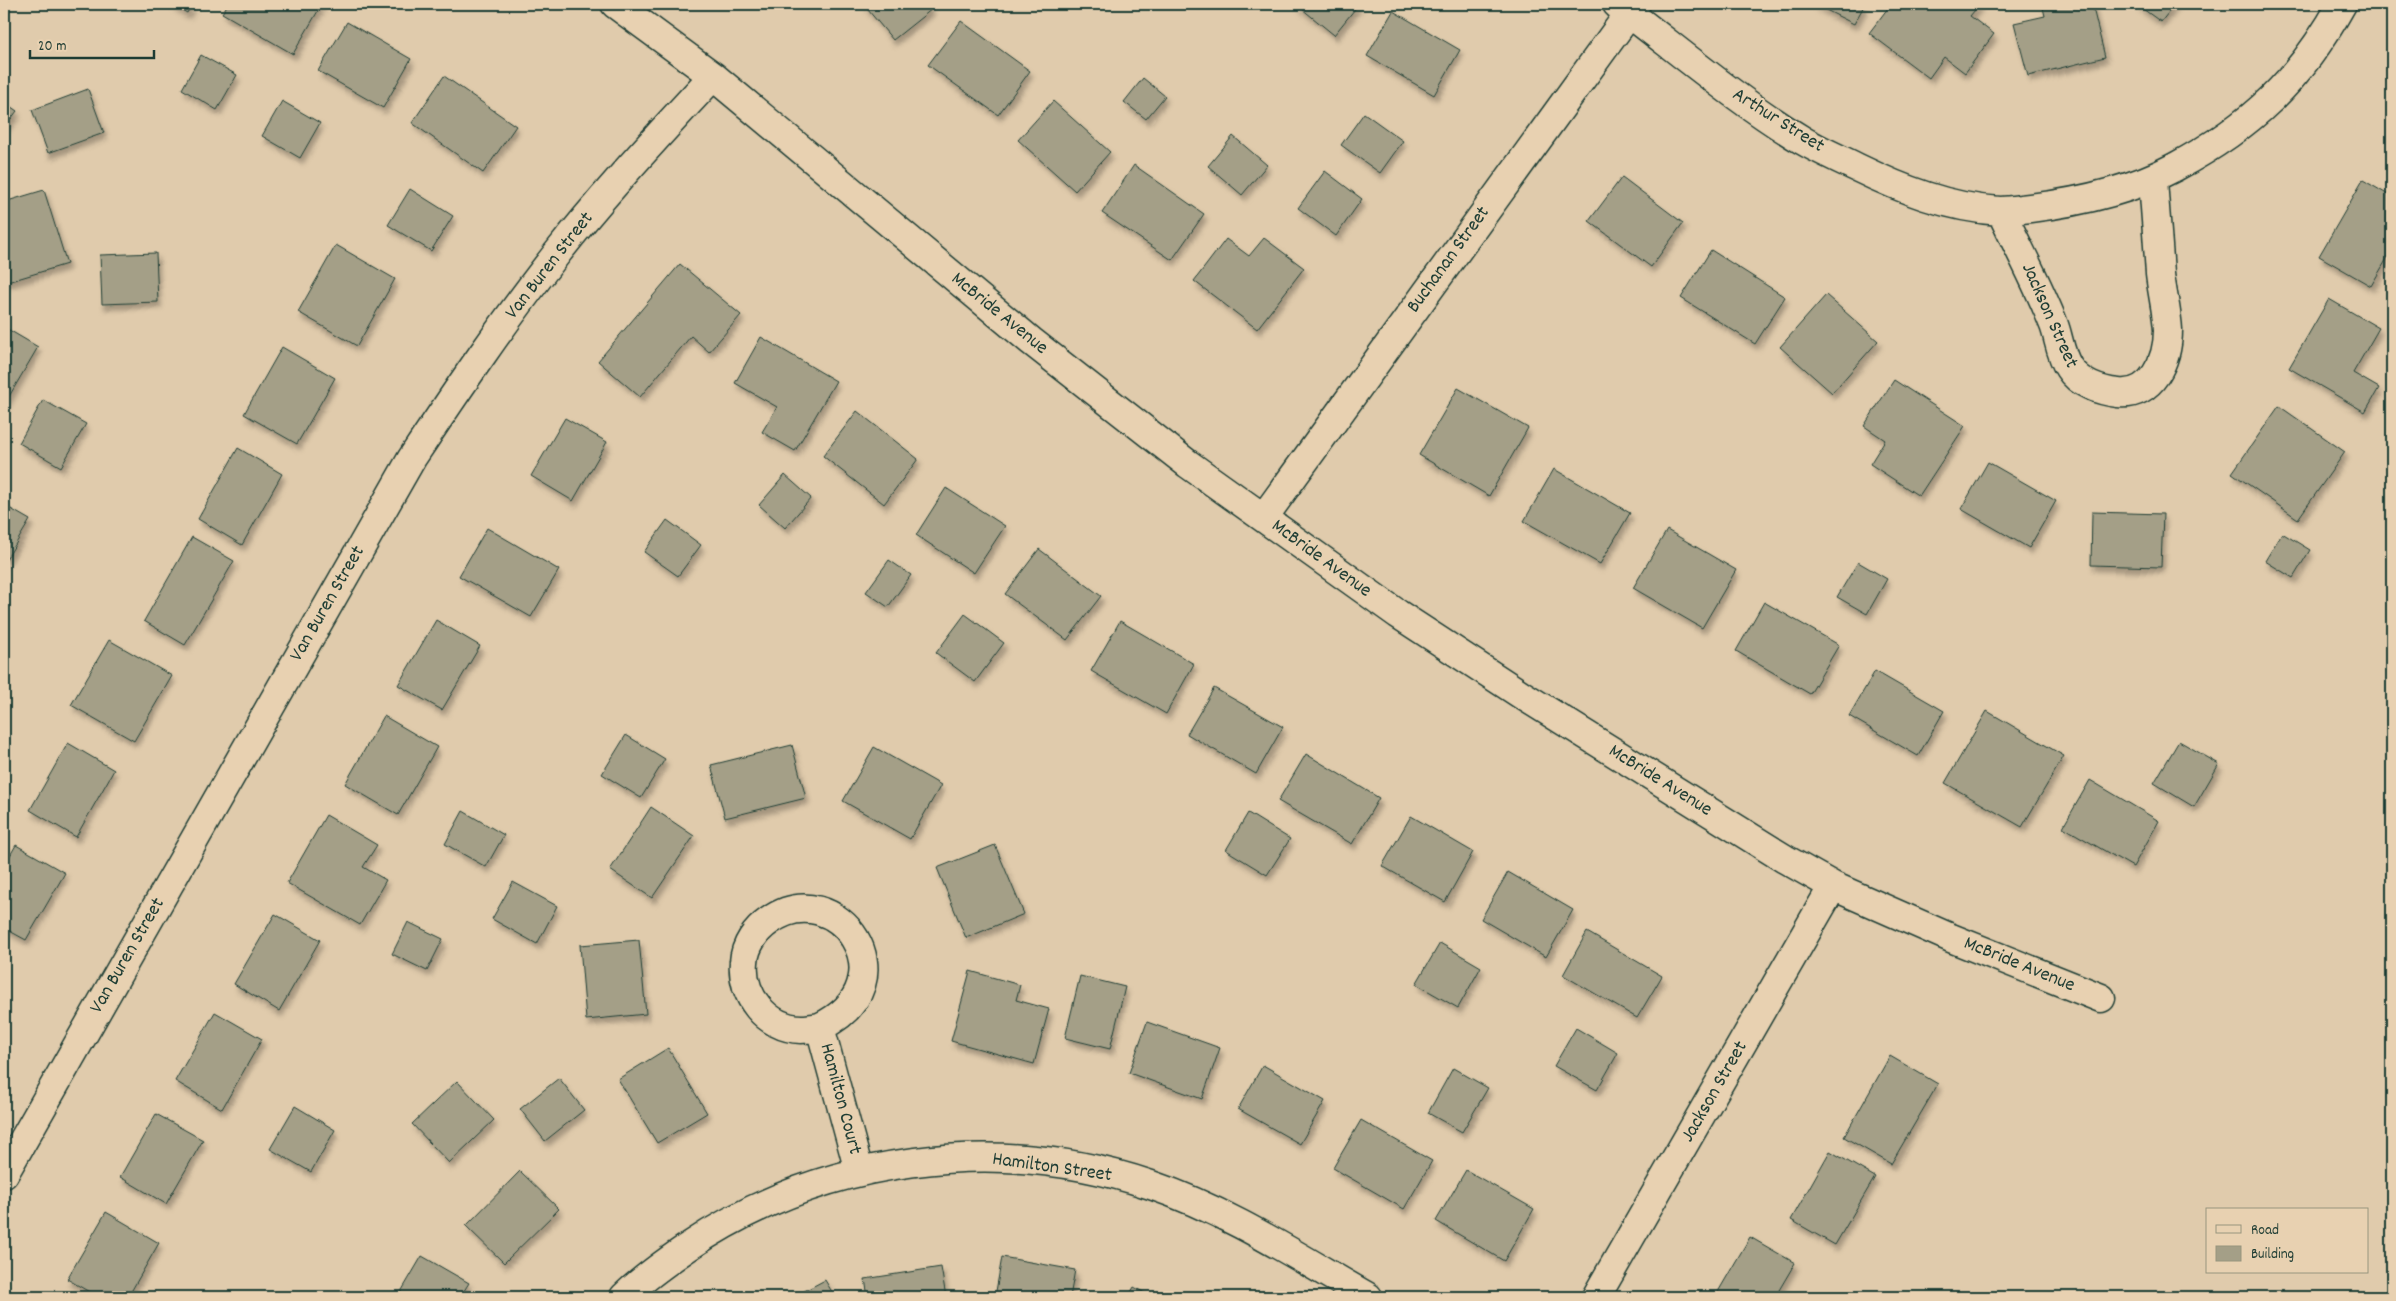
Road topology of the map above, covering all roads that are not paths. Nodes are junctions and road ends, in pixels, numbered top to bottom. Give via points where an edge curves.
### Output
1 (615, 4) edge
2 (2342, 4) edge
3 (1627, 7) edge
4 (713, 76) junction
5 (2153, 179) junction
6 (2001, 211) junction
7 (1264, 517) junction
8 (1834, 886) junction
9 (2101, 998) dead end
10 (820, 1027) junction
11 (858, 1170) junction
12 (4, 1174) edge
13 (624, 1297) edge
14 (1368, 1297) edge
15 (1596, 1297) edge

1 - 4 street, McBride Avenue
2 - 5 street via 2312,54 2286,86 2256,114 2213,147
3 - 6 street, Arthur Street via 1741,100 1803,140 1886,182 1938,200
3 - 7 street, Buchanan Street
4 - 7 street, McBride Avenue via 1031,341 1188,464
4 - 12 street, Van Buren Street via 556,255 474,364 412,458
5 - 6 street via 2089,199
5 - 6 street, Jackson Street via 2168,329 2163,360 2156,374 2148,384 2134,392 2105,392 2085,383 2068,367 2054,325
7 - 8 street, McBride Avenue via 1303,548 1522,695 1785,859
8 - 9 street, McBride Avenue via 1951,938
8 - 15 street, Jackson Street
10 - 10 street, Hamilton Court via 838,1018 852,1004 862,986 864,967 860,948 850,931 835,917 817,910 796,909 778,914 749,942 744,961 744,981 764,1014 781,1024 800,1029
10 - 11 street, Hamilton Court
11 - 13 street, Hamilton Street via 755,1207 713,1230 666,1262
11 - 14 street, Hamilton Street via 924,1159 1006,1158 1088,1168 1152,1185 1228,1217

